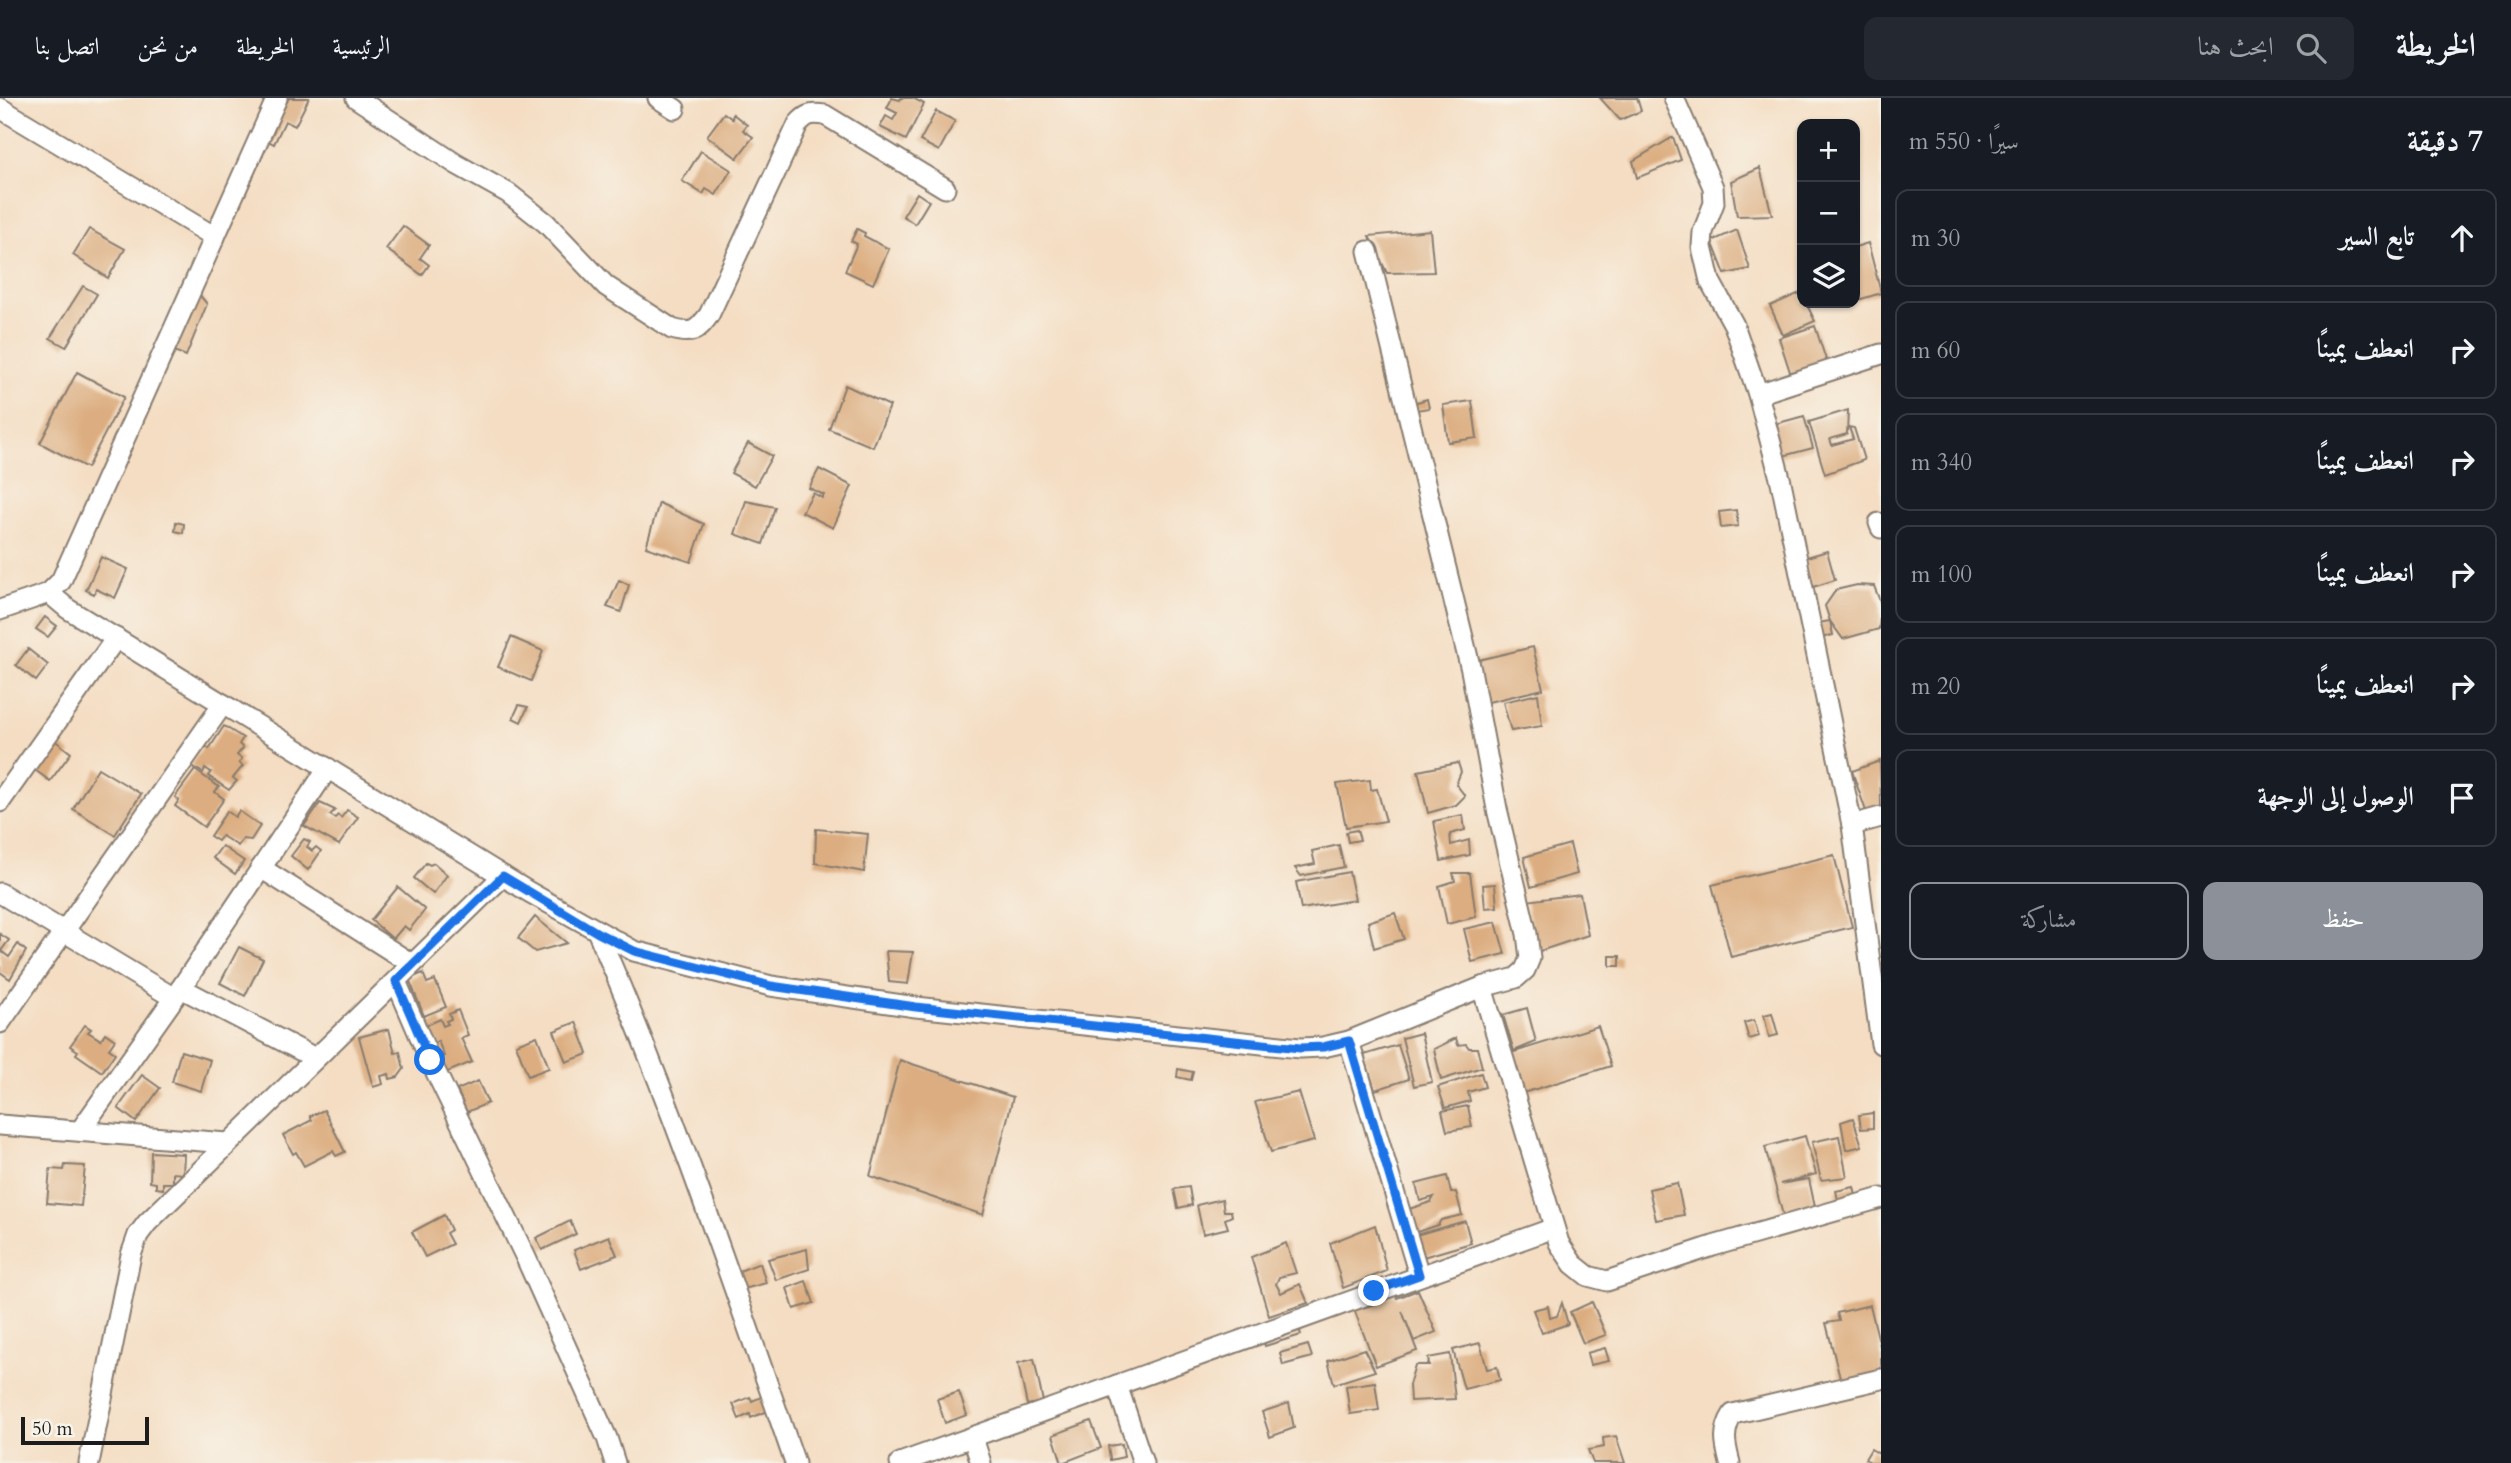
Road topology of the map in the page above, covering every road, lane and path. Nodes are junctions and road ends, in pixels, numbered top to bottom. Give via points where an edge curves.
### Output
1 (277, 98) edge
2 (356, 98) edge
3 (1674, 98) edge
4 (0, 108) edge
5 (946, 188) dead end
6 (215, 237) junction
7 (1368, 251) dead end
8 (1881, 354) edge
9 (1758, 394) junction
10 (49, 593) junction
11 (0, 610) edge
12 (116, 638) junction
13 (223, 704) junction
14 (328, 768) junction
15 (0, 802) edge
16 (1881, 817) edge
17 (1852, 825) junction
18 (261, 868) junction
19 (503, 876) junction
20 (0, 893) edge
21 (64, 931) junction
22 (598, 933) junction
23 (412, 964) junction
24 (396, 981) junction
25 (1482, 987) junction
26 (178, 993) junction
27 (0, 1023) edge
28 (1349, 1041) junction
29 (1881, 1044) edge
30 (315, 1058) junction
31 (0, 1125) edge
32 (80, 1131) junction
33 (228, 1143) junction
34 (1881, 1198) edge
35 (1554, 1228) junction
36 (1419, 1275) junction
37 (1881, 1379) edge
38 (1117, 1385) junction
39 (973, 1438) junction
40 (89, 1463) edge
41 (615, 1463) edge
42 (795, 1463) edge
43 (900, 1463) edge
44 (981, 1463) edge
45 (1143, 1463) edge
46 (1730, 1463) edge

1 - 6 street
2 - 5 street via 456,164 508,192 546,223 606,286 685,333 698,329 709,315 805,115 825,116
3 - 9 street via 1713,187 1714,202 1702,247 1710,281 1734,325
4 - 6 street
6 - 10 street via 61,581
7 - 25 street via 1471,670 1527,934 1530,958 1525,970 1516,978
8 - 9 street
9 - 17 street via 1787,509
10 - 11 street
10 - 12 street
12 - 13 street
12 - 15 street
13 - 14 street
13 - 21 street
14 - 18 street
14 - 19 street
16 - 17 street
17 - 29 street
18 - 23 street
18 - 26 street
19 - 22 street
19 - 23 street
20 - 21 street
21 - 26 street
21 - 27 street
22 - 28 street via 663,960 771,986 837,996 1300,1048
22 - 42 street via 639,1028 712,1224
23 - 24 street
24 - 30 street
24 - 41 street
25 - 28 street
25 - 35 street
26 - 30 street
26 - 32 street
28 - 36 street
30 - 33 street
31 - 32 street
32 - 33 street
33 - 40 street via 138,1235
34 - 35 street via 1607,1281 1587,1276 1573,1264
35 - 36 street
36 - 38 street
37 - 46 street via 1733,1414 1725,1426 1724,1441
38 - 39 street
38 - 45 street
39 - 43 street
39 - 44 street

